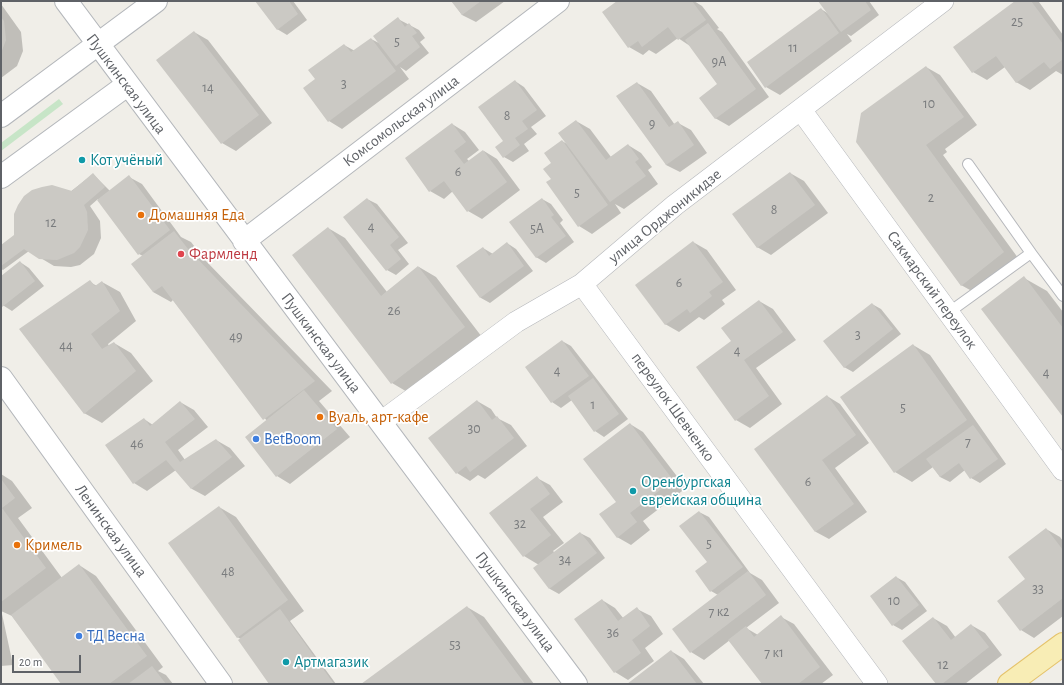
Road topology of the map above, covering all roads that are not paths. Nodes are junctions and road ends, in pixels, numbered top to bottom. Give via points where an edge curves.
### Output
1 (66, 1) edge
2 (156, 1) edge
3 (558, 1) edge
4 (943, 1) edge
5 (97, 44) junction
6 (127, 85) junction
7 (801, 110) junction
8 (1, 116) edge
9 (968, 164) dead end
10 (1, 177) edge
11 (244, 241) junction
12 (1031, 253) junction
13 (582, 284) junction
14 (1063, 296) edge
15 (948, 313) junction
16 (1, 378) edge
17 (381, 422) junction
18 (1063, 470) edge
19 (1063, 644) edge
20 (221, 684) edge
21 (576, 684) edge
22 (877, 684) edge
23 (1009, 684) edge

1 - 5 main road, Пушкинская улица
2 - 5 main road
3 - 11 main road, Комсомольская улица
4 - 7 street, улица Орджоникидзе
5 - 6 main road, Пушкинская улица
5 - 8 main road
6 - 10 main road
6 - 11 main road, Пушкинская улица
7 - 13 street, улица Орджоникидзе via 675,205
7 - 15 street, Сакмарский переулок
9 - 12 lane
11 - 17 main road, Пушкинская улица
12 - 14 lane
12 - 15 lane
13 - 17 street, улица Орджоникидзе via 516,322
13 - 22 street, переулок Шевченко
15 - 18 street, Сакмарский переулок
16 - 20 main road, Ленинская улица
17 - 21 main road, Пушкинская улица
19 - 23 main road

